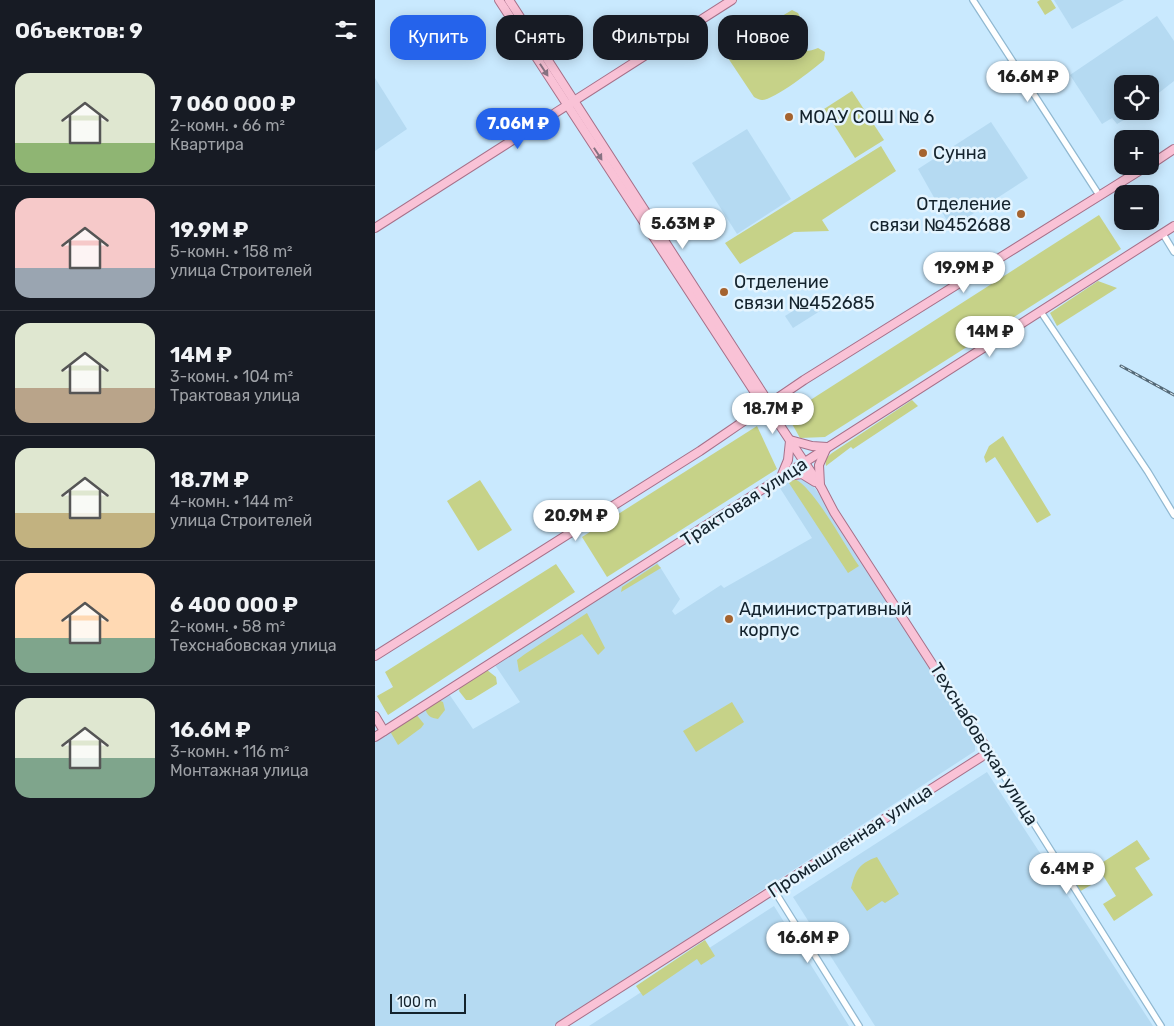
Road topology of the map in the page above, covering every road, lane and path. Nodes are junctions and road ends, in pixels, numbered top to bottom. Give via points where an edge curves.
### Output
1 (499, 0) edge
2 (509, 0) edge
3 (732, 0) edge
4 (973, 0) edge
5 (570, 103) junction
6 (1174, 150) edge
7 (1159, 159) edge
8 (1133, 175) edge
9 (1099, 196) junction
10 (1174, 226) edge
11 (375, 228) edge
12 (1163, 234) junction
13 (1174, 252) edge
14 (1041, 312) junction
15 (766, 406) junction
16 (790, 440) junction
17 (827, 447) junction
18 (804, 463) junction
19 (781, 477) junction
20 (821, 487) junction
21 (1174, 515) edge
22 (375, 656) edge
23 (375, 716) edge
24 (384, 731) junction
25 (375, 737) edge
26 (989, 752) junction
27 (775, 890) junction
28 (560, 1026) edge
29 (859, 1026) edge
30 (1161, 1026) edge

1 -> 5 main road
2 - 5 main road
3 - 5 main road
4 - 9 street
5 - 11 main road
5 - 15 main road, Техснабовская улица
6 - 7 main road
8 - 9 main road
9 - 15 main road
10 - 12 main road, Трактовая улица
12 - 13 street
12 - 14 main road, Трактовая улица
14 - 17 main road, Трактовая улица
14 - 21 street
15 - 16 main road, Техснабовская улица
15 - 22 main road
16 - 17 main road
16 - 18 main road, Техснабовская улица
16 - 19 main road via 788,460
17 - 18 main road, Трактовая улица
17 - 20 main road via 819,465
18 - 19 main road, Трактовая улица
18 - 20 main road, Техснабовская улица
19 - 20 main road via 802,474
19 - 24 main road, Трактовая улица
20 - 26 main road, Техснабовская улица
23 - 24 main road
24 - 25 main road, Трактовая улица
26 - 27 main road, Промышленная улица
26 - 30 street, Техснабовская улица
27 - 28 main road, Промышленная улица
27 - 29 street

